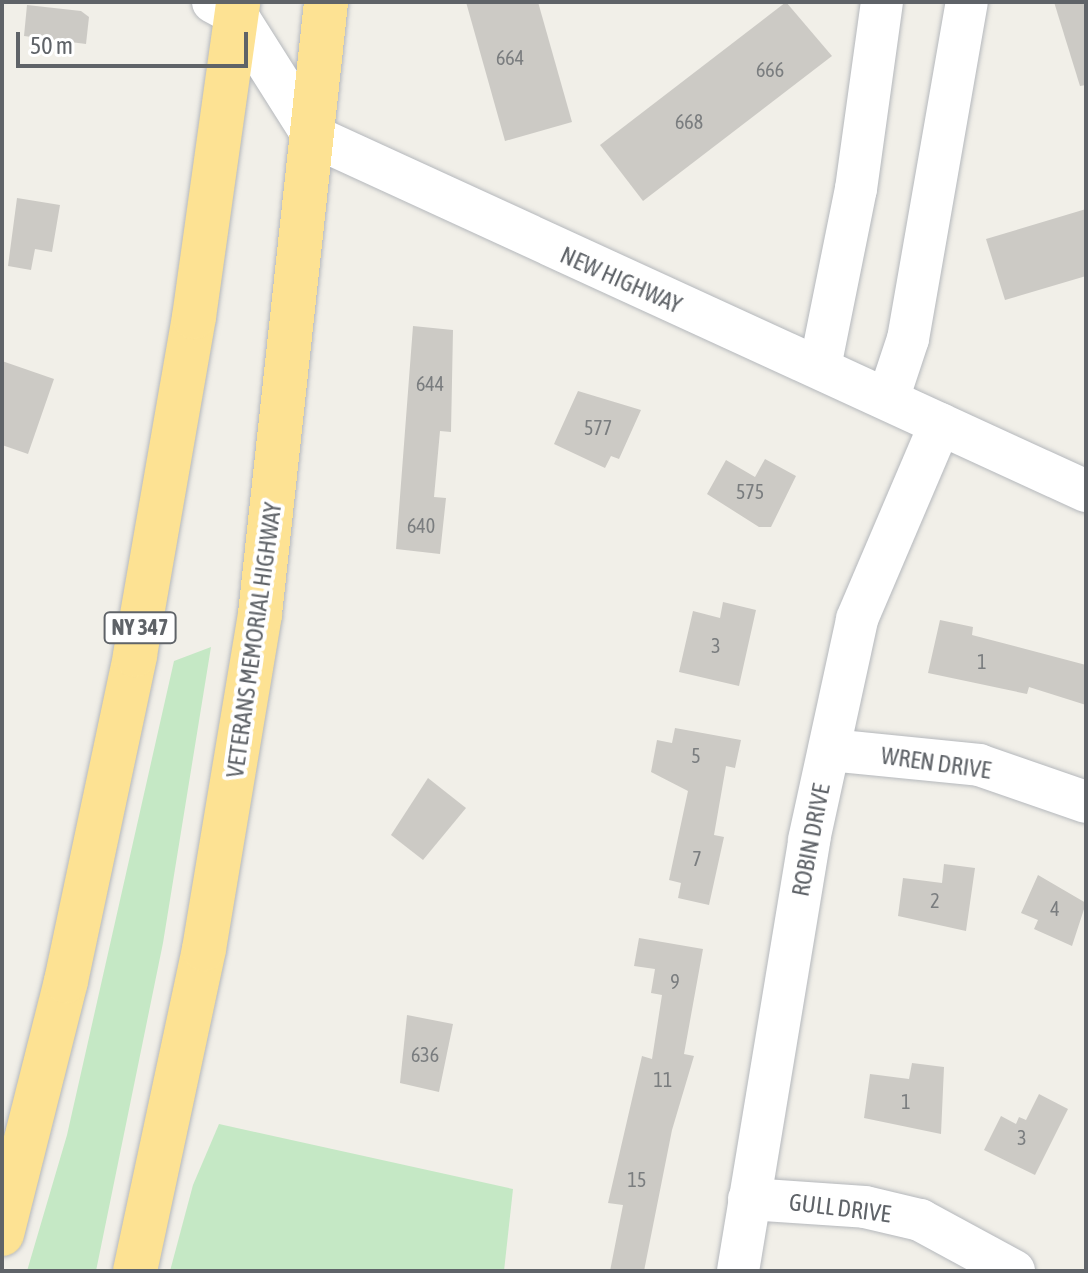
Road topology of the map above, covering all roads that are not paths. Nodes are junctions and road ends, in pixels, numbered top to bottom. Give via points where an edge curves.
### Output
1 (326, 2) edge
2 (882, 2) edge
3 (967, 2) edge
4 (229, 6) edge
5 (313, 136) junction
6 (820, 367) junction
7 (888, 399) junction
8 (940, 424) junction
9 (1086, 491) edge
10 (830, 750) junction
11 (1086, 802) edge
12 (749, 1199) junction
13 (2, 1234) edge
14 (135, 1271) edge
15 (738, 1271) edge
16 (1014, 1271) edge

1 - 5 highway, VETERANS MEMORIAL HIGHWAY
2 - 6 street via 840,284
3 - 7 street via 908,339
4 - 5 street
4 - 13 highway, NY 347 via 194,317 140,626 73,951
5 - 6 street, NEW HIGHWAY
5 - 14 highway, VETERANS MEMORIAL HIGHWAY via 260,614 204,949
6 - 7 street, NEW HIGHWAY
7 - 8 street, NEW HIGHWAY
8 - 9 street, NEW HIGHWAY
8 - 10 street, ROBIN DRIVE via 857,619
10 - 11 street, WREN DRIVE via 979,765
10 - 12 street, ROBIN DRIVE
12 - 15 street, ROBIN DRIVE
12 - 16 street, GULL DRIVE via 865,1207 920,1220

